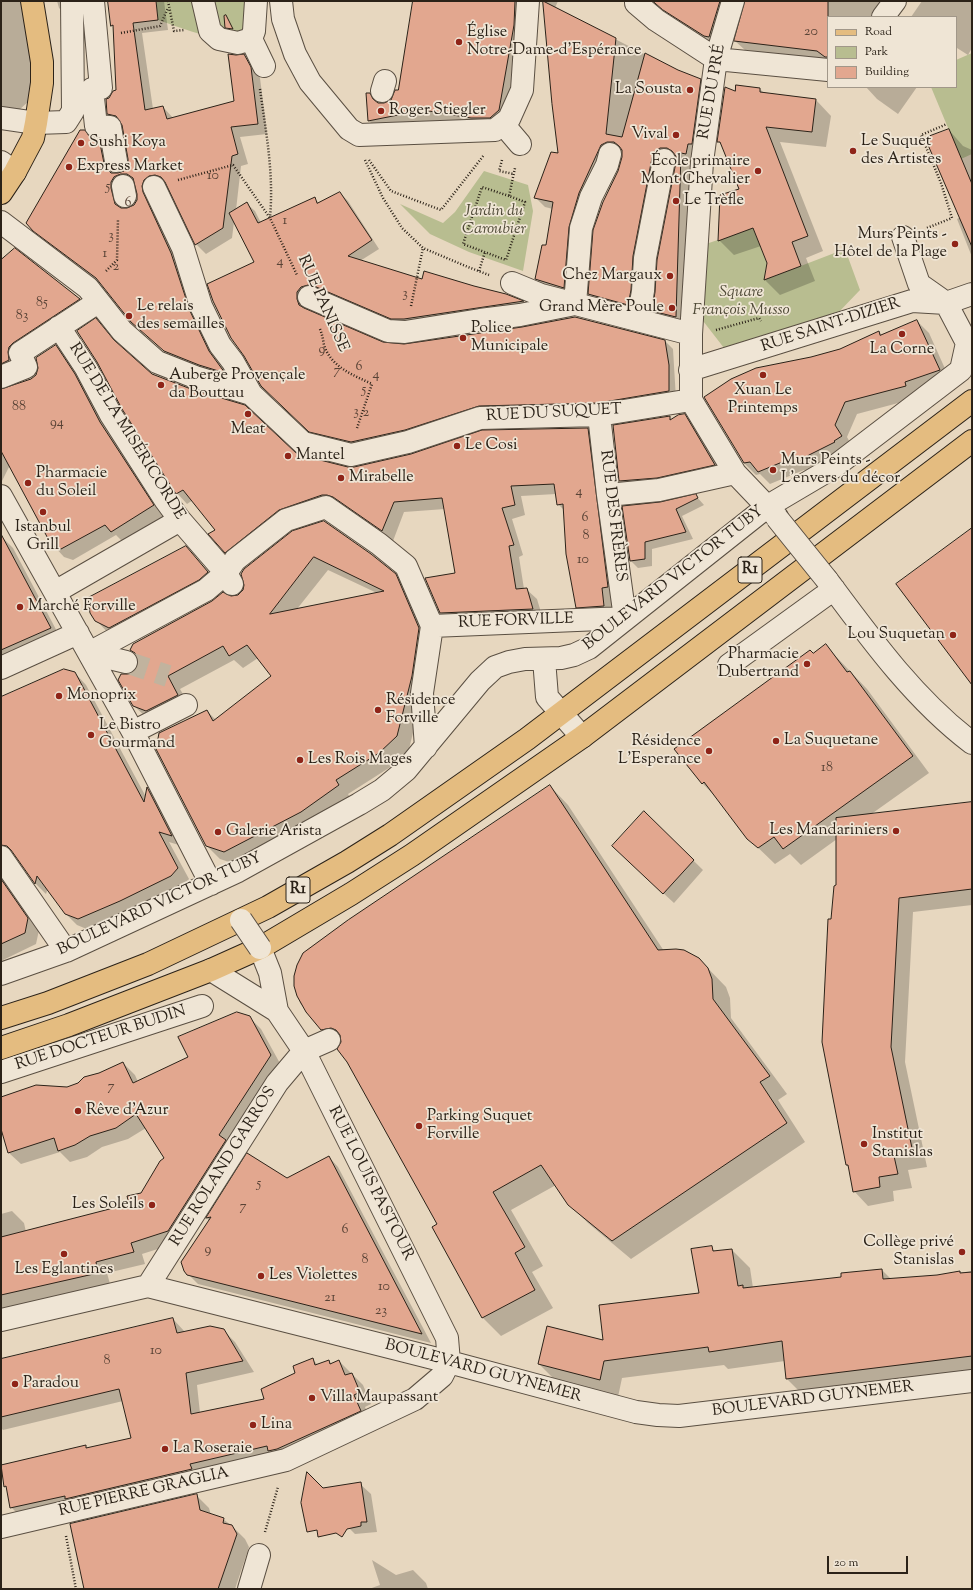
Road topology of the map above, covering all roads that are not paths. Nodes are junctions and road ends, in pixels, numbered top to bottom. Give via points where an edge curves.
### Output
1 (32, 1) edge
2 (72, 1) edge
3 (93, 1) edge
4 (203, 1) edge
5 (256, 1) edge
6 (281, 1) edge
7 (528, 1) edge
8 (636, 1) edge
9 (732, 1) edge
10 (895, 1) edge
11 (885, 16) edge
12 (251, 39) junction
13 (716, 59) junction
14 (264, 66) road end
15 (827, 70) edge
16 (1, 118) edge
17 (36, 123) junction
18 (492, 140) junction
19 (520, 144) dead end
20 (610, 154) dead end
21 (664, 160) dead end
22 (116, 161) dead end
23 (8, 167) edge
24 (154, 187) dead end
25 (1, 193) edge
26 (1, 222) edge
27 (903, 237) road end
28 (512, 283) road end
29 (972, 294) edge
30 (308, 297) road end
31 (98, 302) junction
32 (946, 302) junction
33 (574, 304) junction
34 (638, 320) junction
35 (59, 327) junction
36 (692, 334) junction
37 (969, 341) edge
38 (690, 370) junction
39 (1, 377) edge
40 (251, 394) junction
41 (691, 400) junction
42 (972, 401) edge
43 (599, 414) junction
44 (972, 441) edge
45 (735, 473) junction
46 (608, 495) junction
47 (3, 506) edge
48 (772, 512) junction
49 (180, 520) junction
50 (229, 578) junction
51 (831, 585) junction
52 (55, 592) junction
53 (625, 618) junction
54 (432, 626) junction
55 (78, 633) junction
56 (89, 654) junction
57 (544, 660) junction
58 (126, 662) tunnel mouth
59 (729, 665) dead end
60 (1, 668) edge
61 (186, 705) dead end
62 (560, 714) junction
63 (133, 732) junction
64 (582, 736) junction
65 (972, 743) edge
66 (426, 747) junction
67 (1, 857) edge
68 (211, 884) junction
69 (242, 920) junction
70 (260, 948) junction
71 (66, 951) junction
72 (211, 970) junction
73 (1, 974) edge
74 (202, 1006) dead end
75 (277, 1011) junction
76 (1, 1018) edge
77 (329, 1040) dead end
78 (1, 1048) edge
79 (304, 1051) junction
80 (1, 1072) edge
81 (148, 1286) junction
82 (1, 1320) edge
83 (449, 1362) junction
84 (972, 1381) edge
85 (1, 1527) edge
86 (259, 1555) road end
87 (249, 1589) edge

1 - 17 main road via 42,62 42,83
2 - 17 street via 73,111 66,122
3 - 22 street via 101,88 92,89 96,126 110,127
4 - 12 street via 210,31 219,39 238,42
5 - 12 street
6 - 18 street via 283,19 295,54 310,82 361,144
7 - 18 street via 522,90 509,119
8 - 13 street via 656,20
9 - 13 street, RUE DU PRÉ
10 - 11 street
12 - 14 street
13 - 15 street
13 - 36 street, RUE DU PRÉ via 702,162
16 - 17 street
17 - 23 main road via 34,138
18 - 19 street
20 - 33 street via 591,197 581,228
21 - 34 street via 645,258
23 - 25 main road
24 - 40 street via 183,248 201,306 220,345
26 - 31 street via 88,288
27 - 32 street via 919,284
28 - 33 street via 541,295
29 - 32 street, RUE SAINT-DIZIER
30 - 33 street via 388,331 405,332 520,315
31 - 35 street
31 - 40 street via 122,331 157,362
32 - 37 street
32 - 38 street, RUE SAINT-DIZIER via 912,301
33 - 34 street
34 - 36 street
35 - 39 street via 20,353 26,367
35 - 49 street, RUE DE LA MISÉRICORDE via 86,368 116,422
36 - 38 street, RUE DU PRÉ
37 - 48 street, BOULEVARD VICTOR TUBY via 961,370
38 - 41 street, RUE DU PRÉ
40 - 43 street, RUE DU SUQUET via 303,443 351,455 408,442 480,418
41 - 43 street, RUE DU SUQUET
41 - 45 street
42 - 62 main road, R1
43 - 46 street, RUE DES FRÈRES
44 - 64 main road, R1
45 - 46 street via 659,490
45 - 48 street
46 - 53 street, RUE DES FRÈRES
47 - 52 street
48 - 51 street, bridge
48 - 53 street, BOULEVARD VICTOR TUBY
49 - 50 street, RUE DE LA MISÉRICORDE
49 - 52 street
50 - 54 street via 235,560 286,520 326,507 406,566
50 - 56 street
51 - 59 street
51 - 65 street via 902,676 931,707
52 - 55 street
53 - 54 street, RUE FORVILLE
53 - 57 street, BOULEVARD VICTOR TUBY via 589,648 574,655
54 - 66 street via 422,693
55 - 56 street
55 - 60 street
56 - 58 street
56 - 63 street
57 - 62 street via 547,697
57 - 66 street, BOULEVARD VICTOR TUBY via 517,660 495,667 480,680
61 - 63 street
62 - 64 street
62 - 69 main road, R1 via 390,835
63 - 68 street
64 - 70 main road, R1 via 412,855
66 - 68 street, BOULEVARD VICTOR TUBY via 406,770 382,790
67 - 71 street
68 - 71 street, BOULEVARD VICTOR TUBY
69 - 70 street, RUE LOUIS PASTOUR, bridge
69 - 76 main road, R1 via 148,964
70 - 72 main road, R1
70 - 75 street, RUE LOUIS PASTOUR via 270,973
71 - 73 street, BOULEVARD VICTOR TUBY
72 - 75 street, RUE LOUIS PASTOUR
72 - 78 main road, R1 via 69,1025
74 - 80 street, RUE DOCTEUR BUDIN
75 - 79 street, RUE LOUIS PASTOUR
77 - 79 street
79 - 81 street, RUE ROLAND GARROS via 277,1083
79 - 83 street, RUE LOUIS PASTOUR via 448,1338
81 - 82 street, BOULEVARD GUYNEMER
81 - 83 street, BOULEVARD GUYNEMER
83 - 84 street, BOULEVARD GUYNEMER via 636,1412 679,1416
83 - 85 street, RUE PIERRE GRAGLIA via 442,1376 415,1399 286,1460
86 - 87 street

